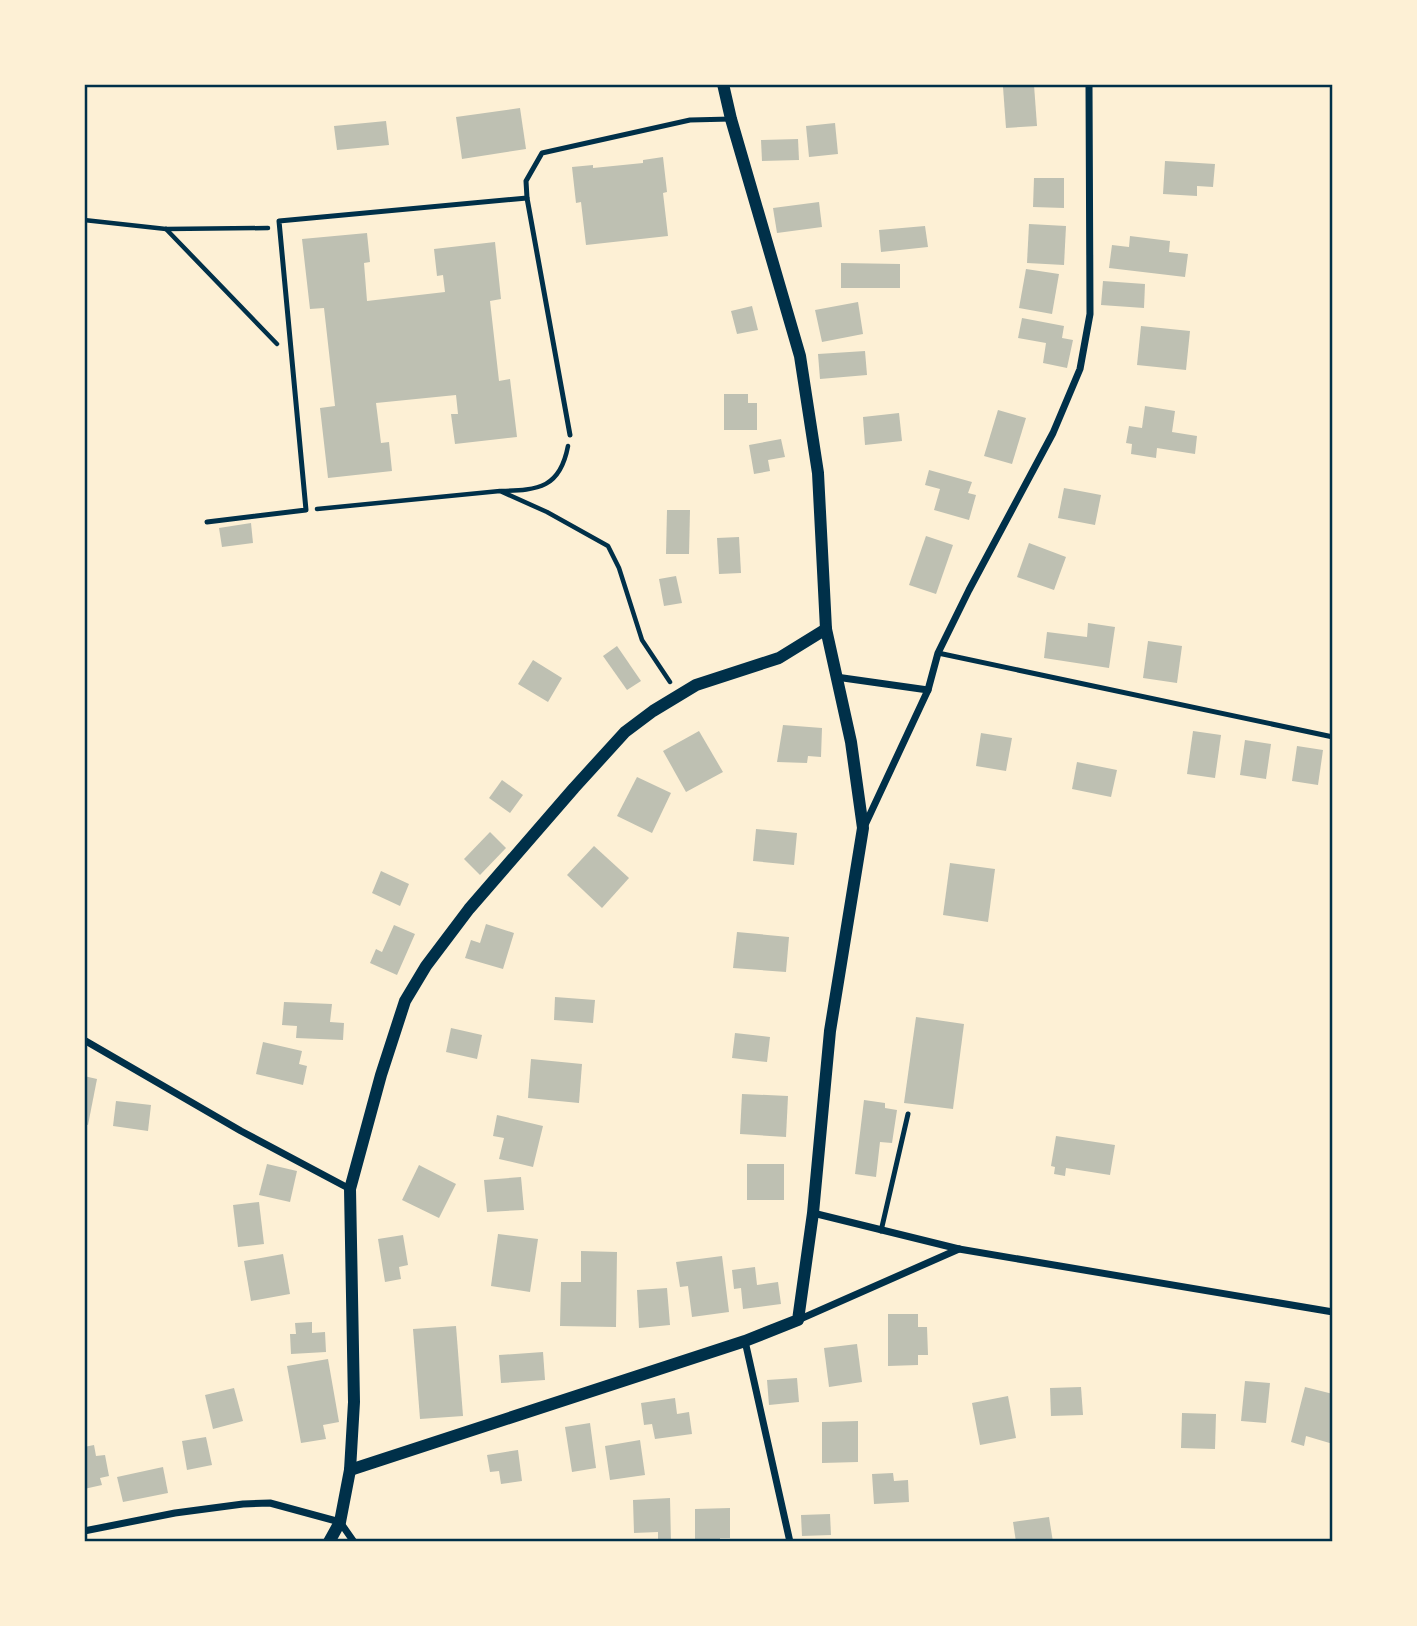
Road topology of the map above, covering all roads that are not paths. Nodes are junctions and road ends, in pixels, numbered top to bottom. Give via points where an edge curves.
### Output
1 (723, 84) edge
2 (1089, 84) edge
3 (731, 119) junction
4 (527, 198) junction
5 (570, 435) road end
6 (207, 522) dead end
7 (826, 629) junction
8 (938, 653) junction
9 (835, 677) junction
10 (928, 690) junction
11 (1333, 737) edge
12 (863, 828) junction
13 (84, 1040) edge
14 (908, 1114) dead end
15 (350, 1189) junction
16 (813, 1213) junction
17 (881, 1231) junction
18 (959, 1249) junction
19 (1333, 1312) edge
20 (799, 1320) junction
21 (745, 1341) junction
22 (350, 1470) junction
23 (340, 1522) junction
24 (84, 1531) edge
25 (329, 1542) edge
26 (354, 1542) edge
27 (790, 1542) edge

1 - 3 street
2 - 8 street via 1090,314 1080,369 1053,433
3 - 4 lane via 690,120 542,153 526,181
3 - 7 street via 800,356 818,472
4 - 5 lane
4 - 6 lane via 279,221 306,510
7 - 9 street
7 - 15 street via 779,658 696,685 625,732 469,909 405,1001
8 - 10 street
8 - 11 lane
9 - 10 street
9 - 12 street via 851,742
10 - 12 street
12 - 16 street via 830,1031
13 - 15 street
14 - 17 lane
15 - 22 street via 354,1402
16 - 17 street
16 - 20 street
17 - 18 street
18 - 19 street
18 - 20 street
20 - 21 street
21 - 22 street
21 - 27 street
22 - 23 street
23 - 24 street via 270,1503 175,1513
23 - 25 street
23 - 26 street

